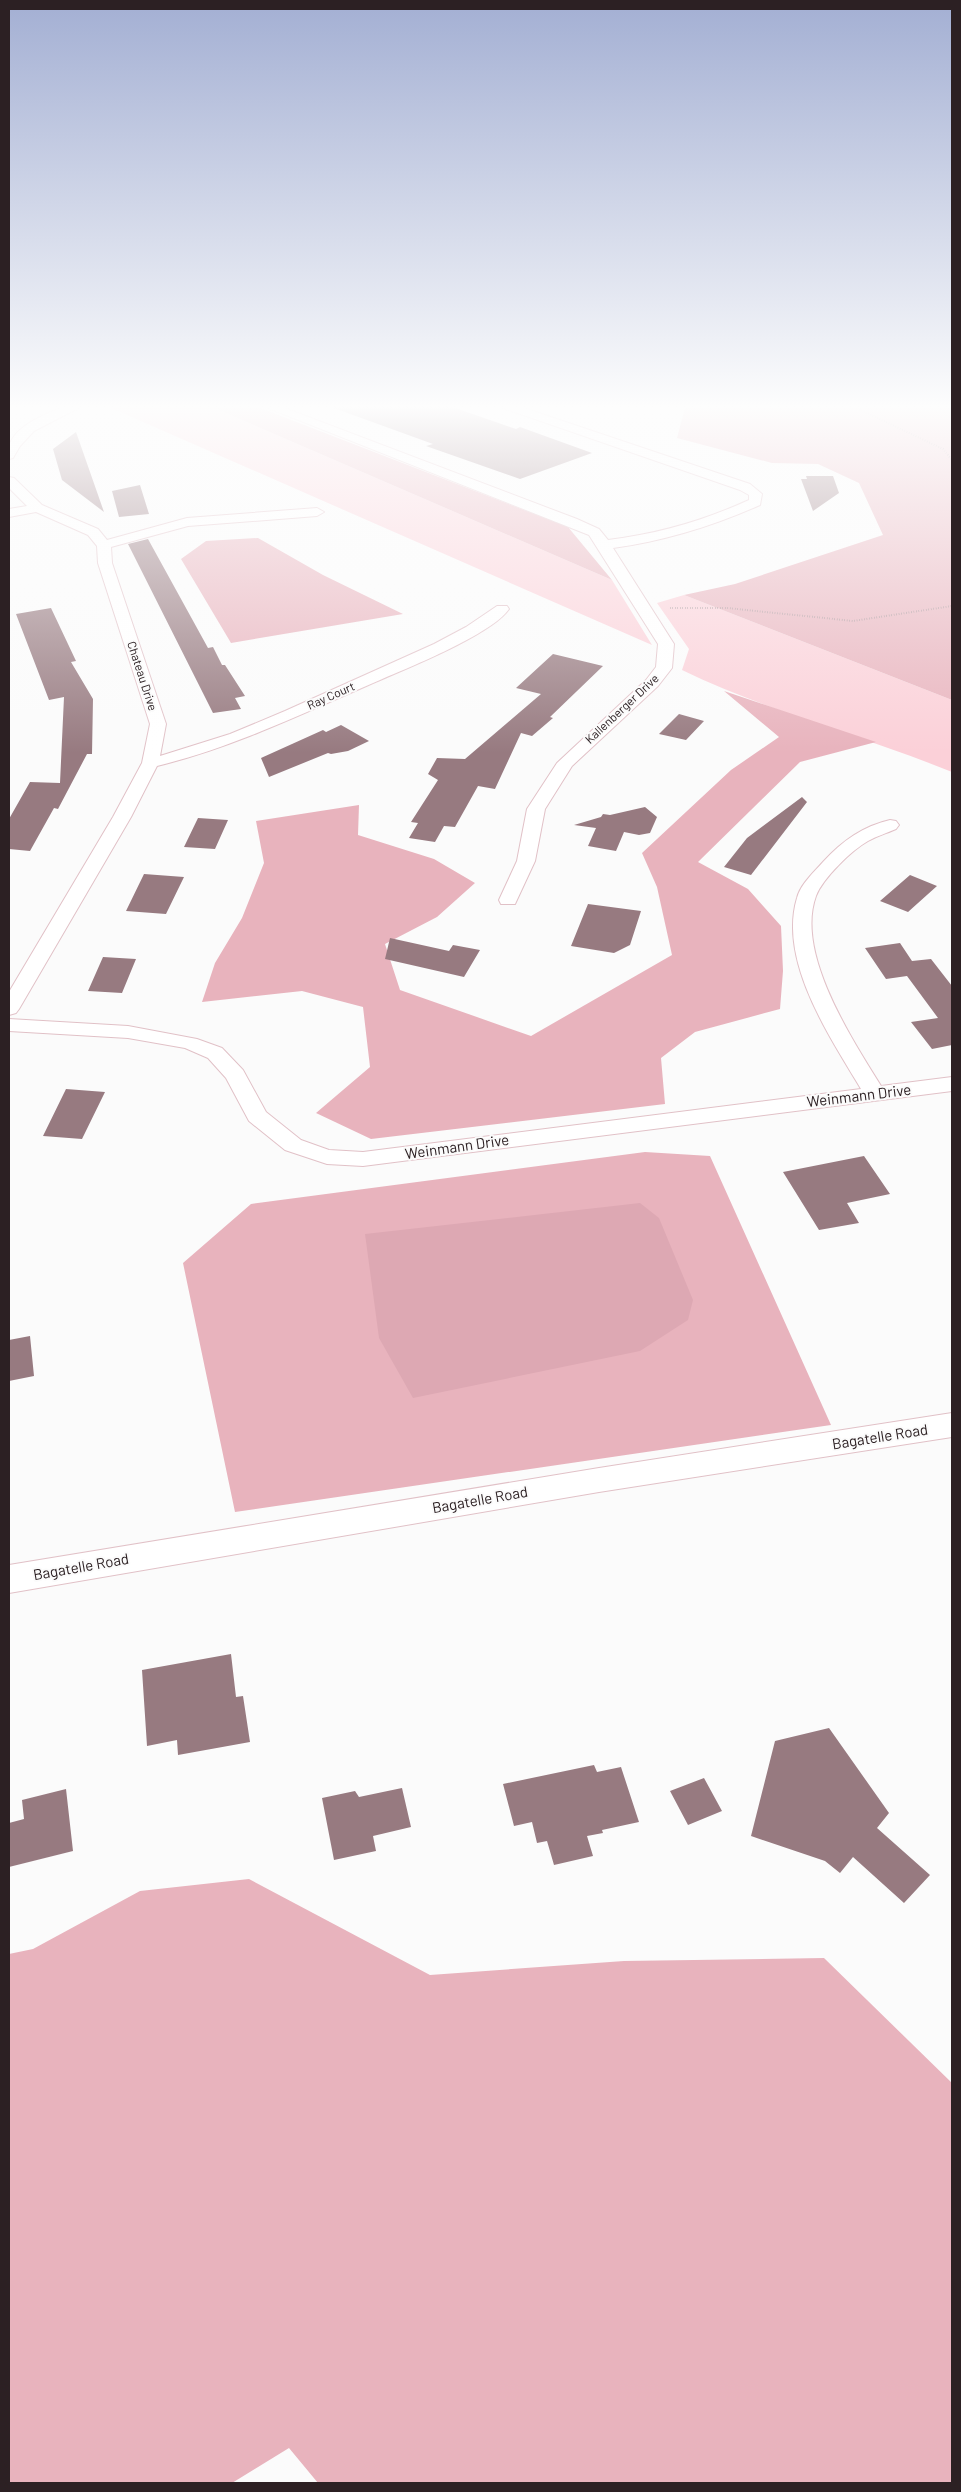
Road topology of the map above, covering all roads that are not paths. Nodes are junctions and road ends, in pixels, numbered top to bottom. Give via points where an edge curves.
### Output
1 (66, 520) edge
2 (209, 520) edge
3 (568, 520) edge
4 (707, 520) edge
5 (104, 545) junction
6 (604, 545) junction
7 (502, 609) dead end
8 (150, 763) junction
9 (890, 824) dead end
10 (508, 900) dead end
11 (9, 1008) edge
12 (9, 1025) edge
13 (952, 1084) edge
14 (875, 1095) junction
15 (952, 1425) edge
16 (9, 1579) edge

1 - 5 street via 93,532
2 - 5 street via 187,522
3 - 6 street, Kallenberger Drive via 594,532
4 - 6 street via 645,540
5 - 8 street, Chateau Drive via 105,563 158,724
6 - 10 street, Kallenberger Drive via 666,644 664,668 652,683 565,763 536,809 526,861
7 - 8 street, Ray Court via 458,639 355,686 231,740
8 - 11 street, Chateau Drive via 122,817
9 - 14 street via 856,840 830,866 806,897 801,928 810,967 825,1007
12 - 14 street, Weinmann Drive via 128,1032 190,1043 214,1053 235,1074 257,1116 293,1145 345,1158 363,1159
13 - 14 street, Weinmann Drive
15 - 16 street, Bagatelle Road via 599,1480

